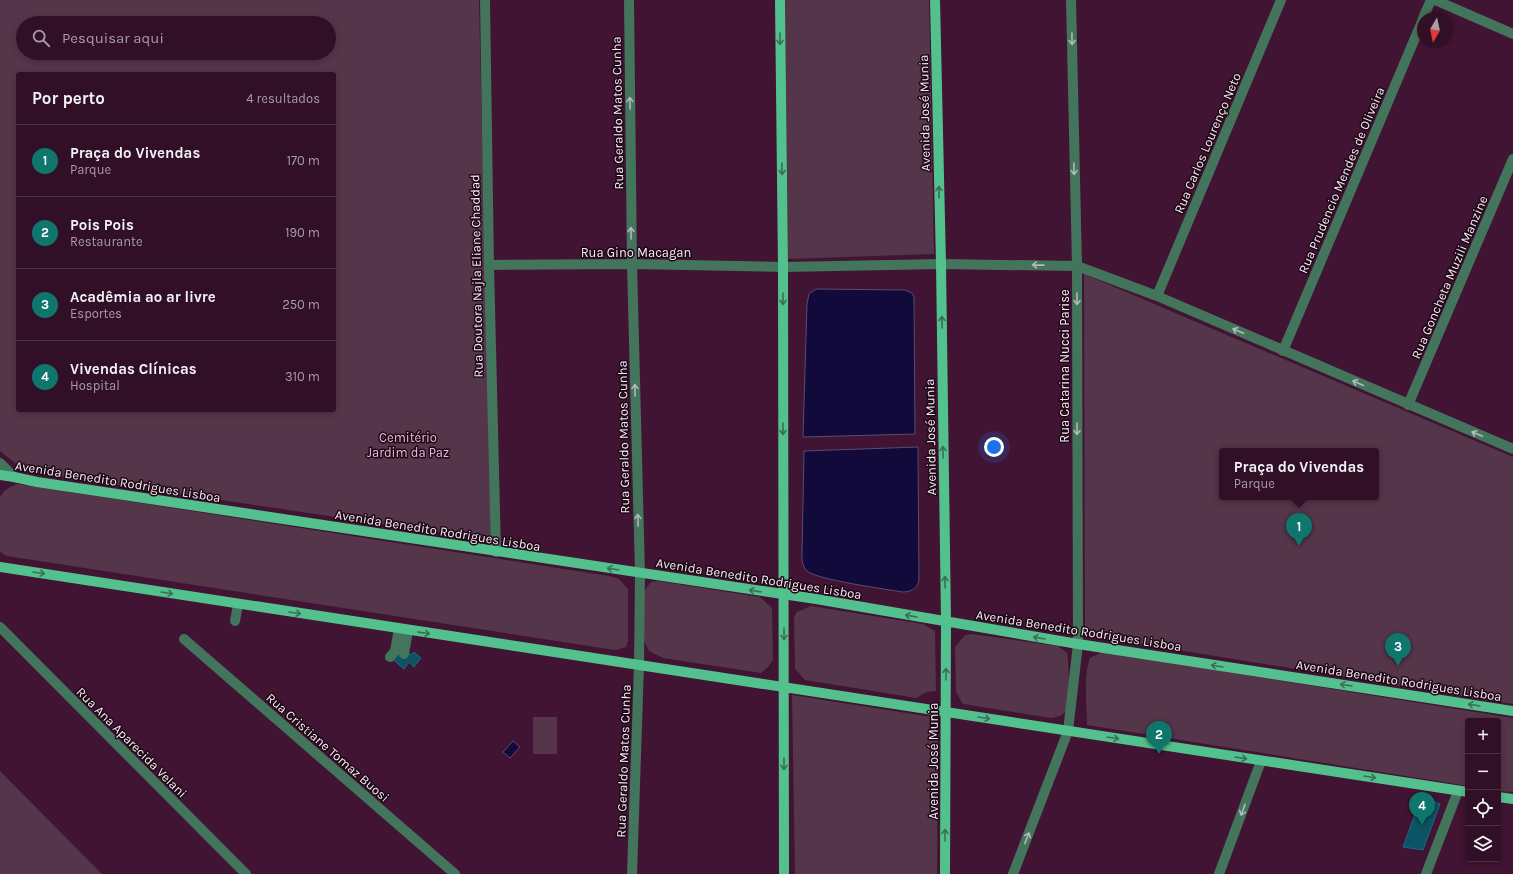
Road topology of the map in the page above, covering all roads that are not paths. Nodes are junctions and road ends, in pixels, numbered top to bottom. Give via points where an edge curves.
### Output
1 (485, 0) edge
2 (629, 0) edge
3 (780, 0) edge
4 (935, 0) edge
5 (1071, 0) edge
6 (1281, 0) edge
7 (1431, 0) edge
8 (1435, 0) edge
9 (1426, 12) edge
10 (1417, 32) edge
11 (1513, 34) edge
12 (1513, 159) edge
13 (632, 264) junction
14 (941, 264) junction
15 (488, 265) junction
16 (1076, 266) junction
17 (783, 268) junction
18 (1157, 296) junction
19 (1283, 351) junction
20 (1408, 405) junction
21 (1513, 449) edge
22 (0, 464) edge
23 (0, 475) edge
24 (14, 477) junction
25 (496, 552) junction
26 (0, 567) edge
27 (640, 573) junction
28 (784, 595) junction
29 (238, 604) junction
30 (235, 621) dead end
31 (946, 621) junction
32 (0, 627) edge
33 (403, 630) junction
34 (184, 639) dead end
35 (1078, 644) junction
36 (404, 654) dead end
37 (390, 657) dead end
38 (639, 666) junction
39 (784, 688) junction
40 (1513, 711) edge
41 (946, 712) junction
42 (1068, 731) junction
43 (1261, 761) junction
44 (1463, 791) edge
45 (1501, 797) edge
46 (1513, 799) edge
47 (246, 874) edge
48 (455, 874) edge
49 (632, 874) edge
50 (784, 874) edge
51 (946, 874) edge
52 (1013, 874) edge
53 (1219, 874) edge
54 (1426, 874) edge

1 - 15 street, Rua Doutora Najla Eliane Chaddad
13 -> 2 street, Rua Geraldo Matos Cunha
3 -> 17 main road
14 -> 4 main road, Avenida José Munia
5 -> 16 street, Rua Catarina Nucci Parise
6 - 18 street, Rua Carlos Lourenço Neto
7 - 9 street, Rua Prudencio Mendes de Oliveira
8 - 11 street
10 - 19 street, Rua Prudencio Mendes de Oliveira
12 - 20 street, Rua Goncheta Muzili Manzine
13 - 15 street, Rua Gino Macagan
13 - 17 street, Rua Gino Macagan
27 -> 13 street, Rua Geraldo Matos Cunha
16 -> 14 street, Rua Gino Macagan
14 - 17 street, Rua Gino Macagan
31 -> 14 main road, Avenida José Munia
15 - 25 street, Rua Doutora Najla Eliane Chaddad
16 - 18 street, Rua Gino Macagan
16 -> 35 street, Rua Catarina Nucci Parise
17 -> 28 main road
19 -> 18 street, Rua Gino Macagan
20 -> 19 street, Rua Gino Macagan
21 -> 20 street, Rua Gino Macagan
22 - 24 street
23 - 24 main road, Avenida Benedito Rodrigues Lisboa
24 - 25 main road, Avenida Benedito Rodrigues Lisboa
27 -> 25 main road, Avenida Benedito Rodrigues Lisboa
26 -> 29 main road
28 -> 27 main road, Avenida Benedito Rodrigues Lisboa
27 - 38 street, Rua Geraldo Matos Cunha
31 -> 28 main road, Avenida Benedito Rodrigues Lisboa
28 -> 39 main road
29 - 30 street
29 -> 33 main road
35 -> 31 main road, Avenida Benedito Rodrigues Lisboa
41 -> 31 main road, Avenida José Munia
32 - 47 street, Rua Ana Aparecida Velani
33 - 36 street
33 - 37 street
33 -> 38 main road
34 - 48 street, Rua Cristiane Tomaz Buosi
40 -> 35 main road, Avenida Benedito Rodrigues Lisboa
35 - 42 street, Rua Catarina Nucci Parise
38 - 39 main road
38 - 49 street, Rua Geraldo Matos Cunha
39 - 41 main road
39 -> 50 main road
41 -> 42 main road
51 -> 41 main road, Avenida José Munia
42 -> 43 main road
52 -> 42 street, Rua Catarina Nucci Parise
43 -> 44 main road
43 -> 53 street
44 - 54 street
45 - 46 main road

